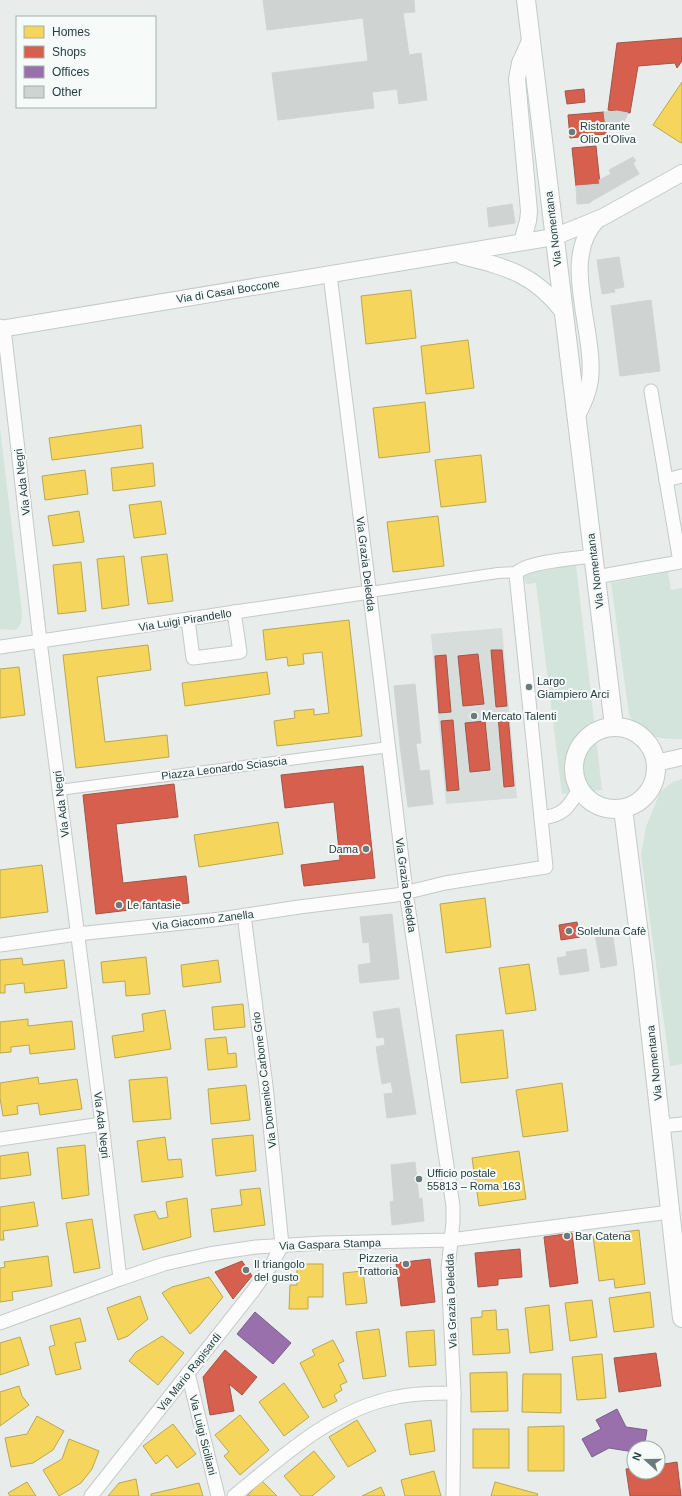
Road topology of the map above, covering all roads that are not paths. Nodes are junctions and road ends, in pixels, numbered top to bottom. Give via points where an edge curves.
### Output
1 (526, 0) edge
2 (530, 41) junction
3 (682, 173) edge
4 (597, 220) junction
5 (554, 238) junction
6 (522, 242) junction
7 (456, 254) junction
8 (330, 275) junction
9 (564, 313) junction
10 (1, 328) edge
11 (651, 391) dead end
12 (576, 417) junction
13 (682, 476) edge
14 (666, 480) junction
15 (594, 556) junction
16 (517, 572) junction
17 (596, 577) junction
18 (370, 592) junction
19 (234, 612) junction
20 (188, 620) junction
21 (40, 641) junction
22 (0, 647) edge
23 (614, 726) junction
24 (389, 747) junction
25 (682, 757) edge
26 (656, 763) junction
27 (579, 789) junction
28 (59, 790) junction
29 (623, 809) junction
30 (541, 818) junction
31 (406, 892) junction
32 (244, 915) junction
33 (77, 934) junction
34 (0, 945) edge
35 (102, 1124) junction
36 (682, 1124) edge
37 (661, 1126) junction
38 (0, 1139) edge
39 (670, 1212) junction
40 (450, 1240) junction
41 (282, 1245) junction
42 (120, 1279) junction
43 (682, 1314) edge
44 (682, 1318) edge
45 (0, 1323) edge
46 (188, 1373) junction
47 (454, 1393) junction
48 (91, 1496) edge
49 (218, 1496) edge
50 (234, 1496) edge
51 (453, 1496) edge

1 - 2 main road, Via Nomentana
2 - 5 main road, Via Nomentana
2 - 6 street, Via Nomentana via 518,73 529,217
3 - 4 street, Via di Casal Boccone
4 - 5 street, Via di Casal Boccone
4 - 12 street, Via Nomentana via 584,238 580,258 590,369 588,391
5 - 6 street, Via di Casal Boccone
5 - 9 main road, Via Nomentana
6 - 7 street, Via di Casal Boccone
7 - 8 street, Via di Casal Boccone
7 - 9 street, Via di Casal Boccone via 496,264 521,274 547,293
8 - 10 street, Via di Casal Boccone
8 - 18 street, Via Grazia Deledda
9 - 12 main road, Via Nomentana
10 - 21 street, Via Ada Negri
11 - 14 street
12 - 15 main road, Via Nomentana
13 - 14 street
14 - 17 street via 680,562
15 - 16 street via 539,564
15 - 17 main road, Via Nomentana
16 - 18 street
16 - 30 street via 515,578
17 - 23 main road, Via Nomentana
18 - 19 street, Via Luigi Pirandello
18 - 24 street, Via Grazia Deledda
19 - 20 street, Via Luigi Pirandello
19 - 20 street via 240,652 193,658
20 - 21 street, Via Luigi Pirandello
21 - 22 street, Via Luigi Pirandello
21 - 28 street, Via Ada Negri
23 - 26 main road via 627,728 644,738
23 - 27 main road via 590,735 577,750 573,770
24 - 28 street, Piazza Leonardo Sciascia
24 - 31 street, Via Grazia Deledda
25 - 26 street
26 - 29 main road via 652,785 647,793
27 - 29 main road via 593,803 602,807
27 - 30 street via 563,812
28 - 33 street, Via Ada Negri
29 - 37 main road, Via Nomentana
30 - 31 street via 546,867 445,883
31 - 32 street, Via Giacomo Zanella
31 - 40 street, Via Grazia Deledda via 452,1197 454,1216
32 - 33 street, Via Giacomo Zanella
32 - 41 street, Via Domenico Carbone Grio via 266,1086
33 - 34 street, Via Giacomo Zanella
33 - 35 street, Via Ada Negri
35 - 38 street
35 - 42 street, Via Ada Negri
36 - 37 street
37 - 39 main road, Via Nomentana
39 - 40 street, Via Gaspara Stampa
39 - 43 main road, Via Nomentana
40 - 41 street, Via Gaspara Stampa
40 - 47 street, Via Grazia Deledda via 448,1269
41 - 42 street, Via Gaspara Stampa via 193,1257
41 - 46 street, Via Mario Rapisardi via 267,1273
42 - 45 street, Via Gaspara Stampa
43 - 44 main road, Via Nomentana
46 - 48 street, Via Mario Rapisardi
46 - 49 street, Via Luigi Siciliani
47 - 50 street via 396,1397 357,1409 312,1434
47 - 51 street, Via Grazia Deledda

